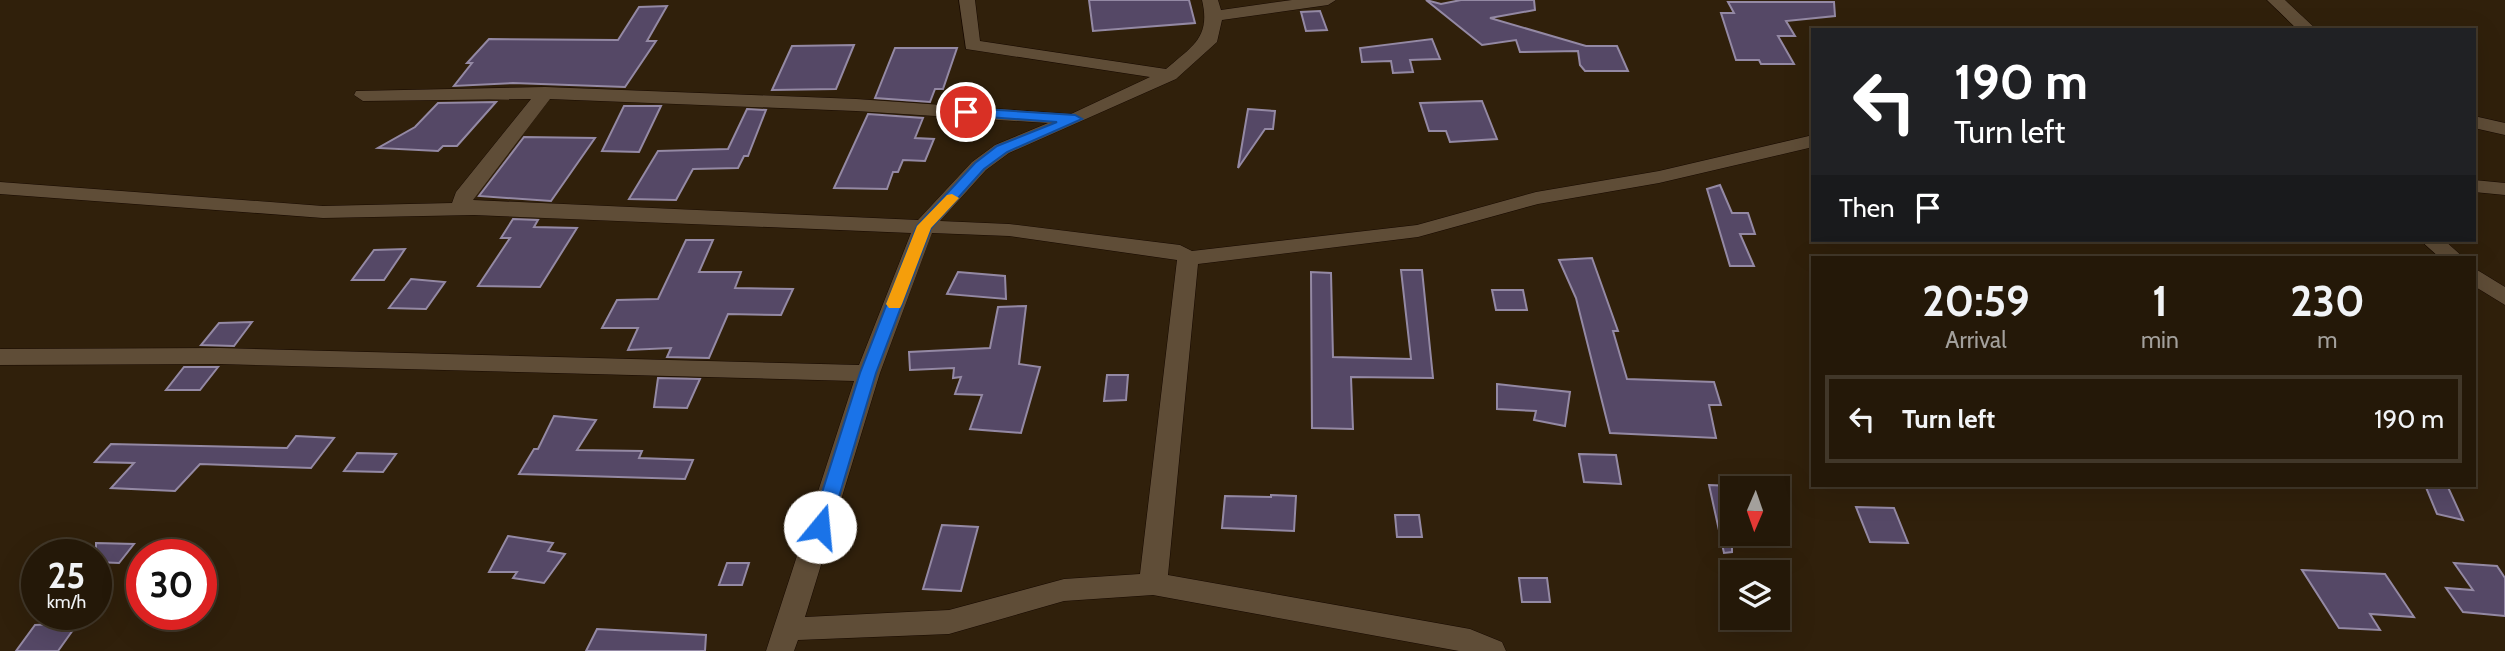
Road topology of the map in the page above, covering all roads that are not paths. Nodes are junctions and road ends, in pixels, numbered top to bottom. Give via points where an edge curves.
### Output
1 (967, 0) edge
2 (1328, 0) edge
3 (2275, 0) edge
4 (1212, 8) edge
5 (2307, 28) edge
6 (1170, 75) junction
7 (545, 93) junction
8 (363, 95) dead end
9 (1075, 119) junction
10 (2476, 122) edge
11 (2505, 129) edge
12 (1811, 141) edge
13 (2476, 186) edge
14 (0, 188) edge
15 (2505, 189) edge
16 (474, 209) junction
17 (924, 226) junction
18 (2433, 242) edge
19 (2451, 256) edge
20 (1188, 258) junction
21 (2476, 276) edge
22 (2505, 298) edge
23 (0, 357) edge
24 (868, 373) junction
25 (1153, 584) junction
26 (784, 640) edge
27 (1492, 651) edge

1 - 6 street via 972,45
2 - 4 street
3 - 5 street
4 - 6 street via 1211,38
6 - 9 street
7 - 8 street
7 - 9 street
7 - 16 street via 463,195 462,203
9 - 17 street via 1002,149 979,166
10 - 11 street
12 - 20 street via 1660,177 1536,198 1418,231
13 - 15 street
14 - 16 street via 323,212
16 - 17 street
17 - 20 street via 1035,233 1180,252
17 - 24 street
18 - 19 street
20 - 25 street
21 - 22 street
23 - 24 street via 220,356
24 - 26 street
25 - 26 street via 1064,590 950,622
25 - 27 street via 1470,641

